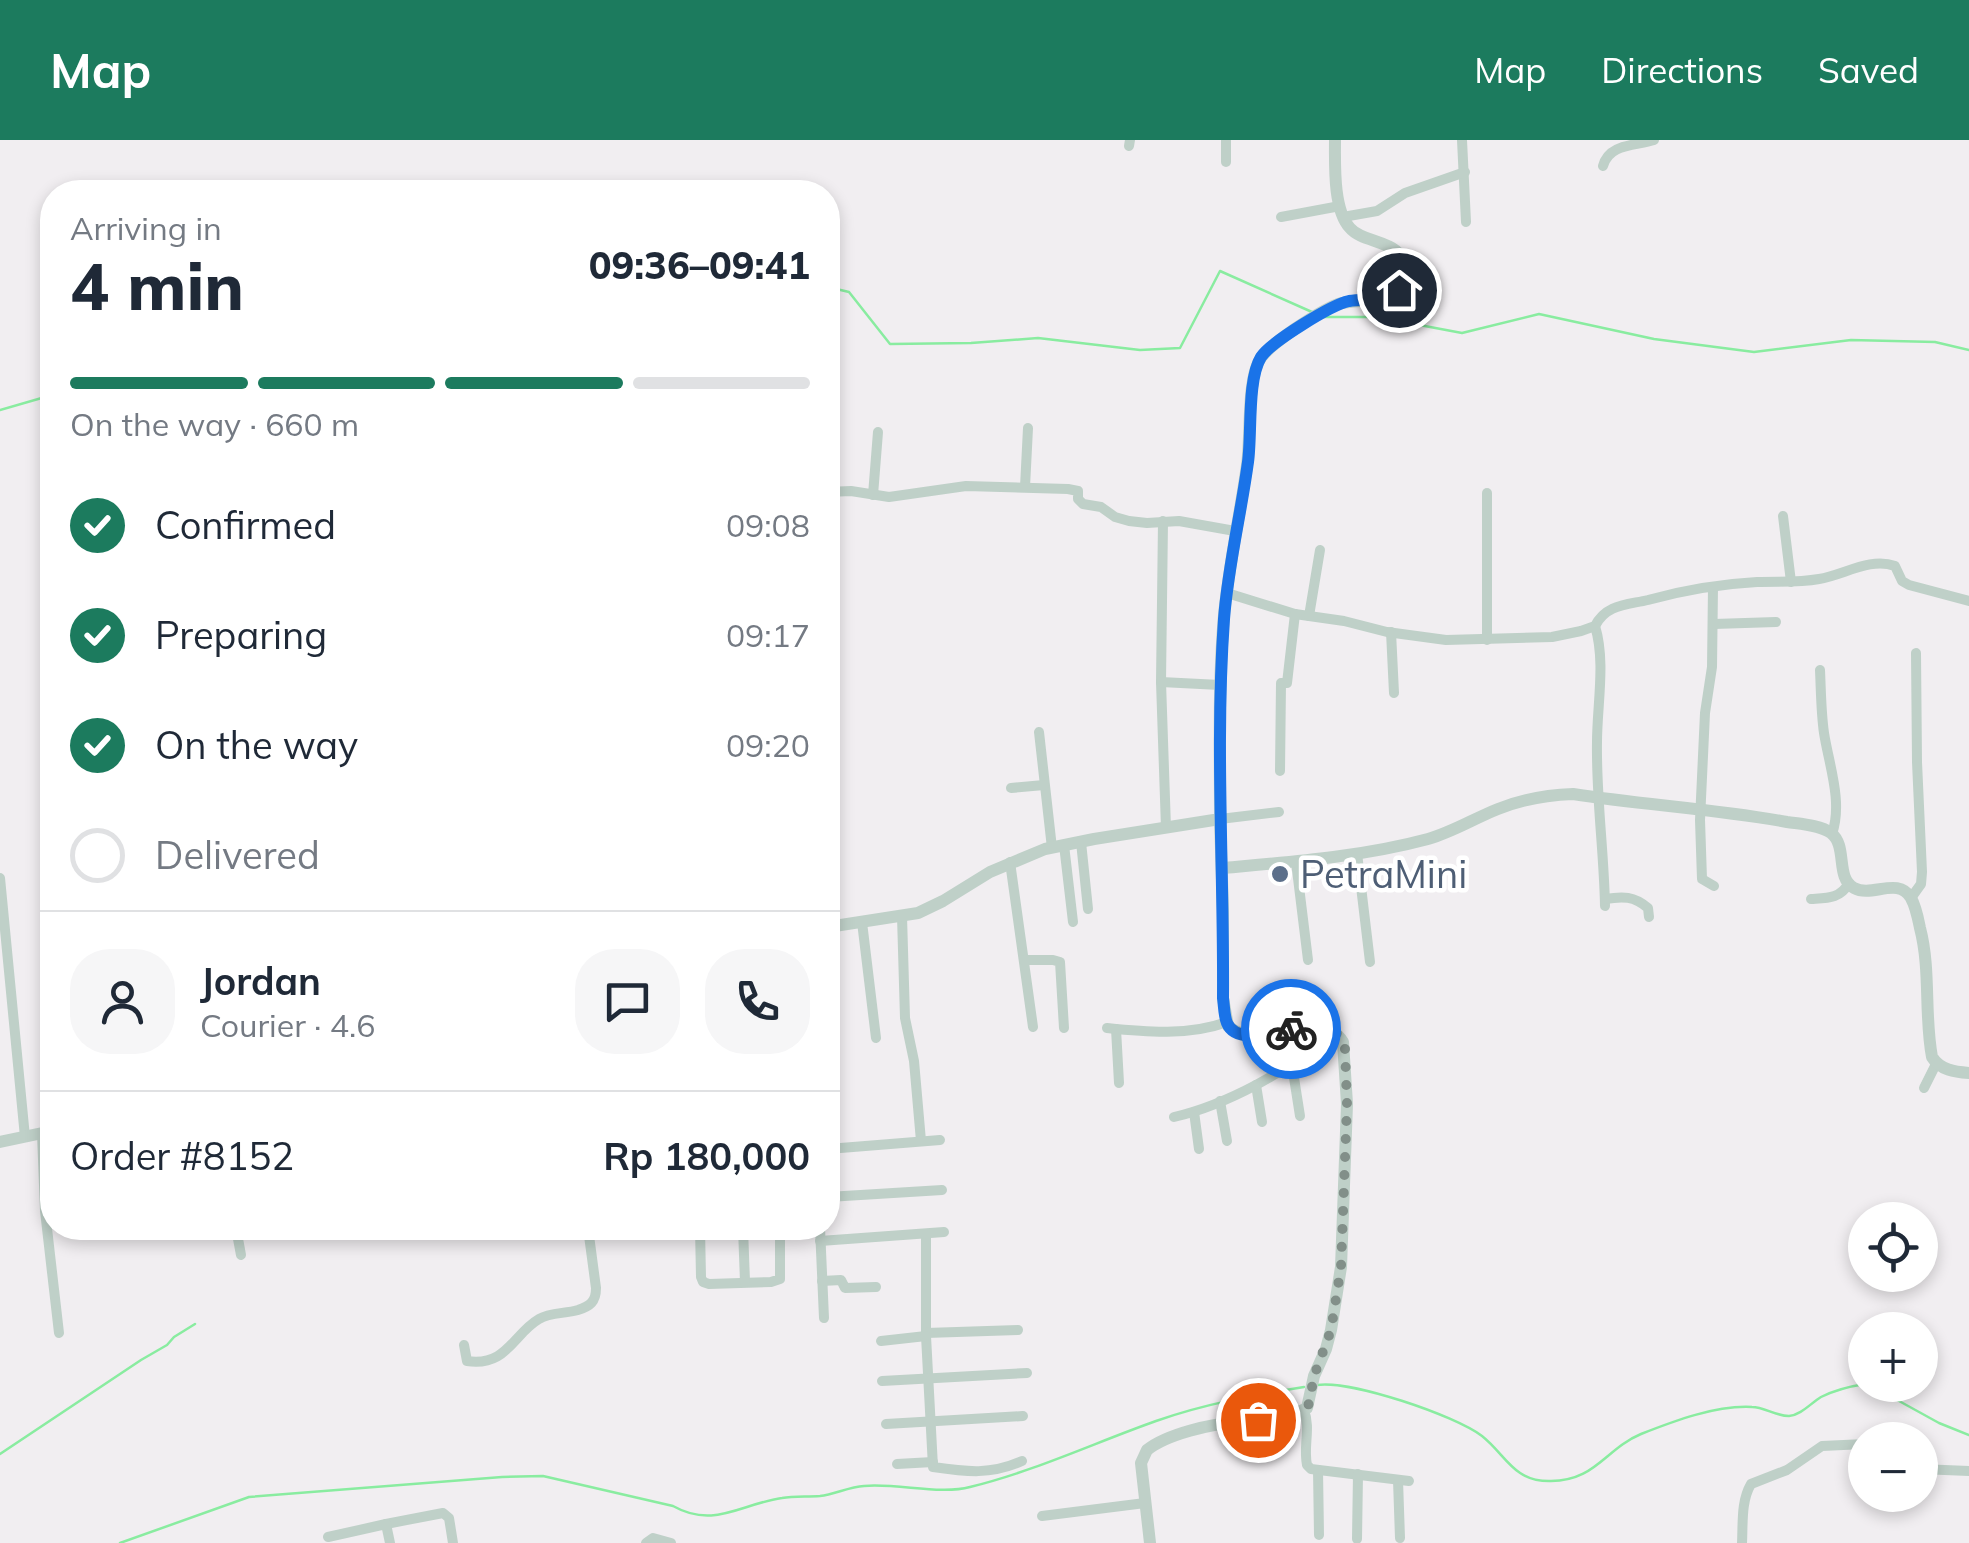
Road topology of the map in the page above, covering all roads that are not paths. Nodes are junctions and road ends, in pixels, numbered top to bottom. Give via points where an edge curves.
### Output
1 (1226, 140) edge
2 (1335, 140) edge
3 (1462, 140) edge
4 (1654, 140) edge
5 (1226, 162) dead end
6 (1603, 166) dead end
7 (1465, 172) junction
8 (1342, 212) junction
9 (1281, 217) dead end
10 (1466, 222) dead end
11 (1028, 428) dead end
12 (878, 432) dead end
13 (1025, 487) junction
14 (840, 491) edge
15 (1487, 493) dead end
16 (873, 495) junction
17 (1783, 516) dead end
18 (1163, 521) junction
19 (1235, 530) junction
20 (1320, 550) dead end
21 (1791, 582) junction
22 (1713, 587) junction
23 (1227, 593) junction
24 (1969, 602) edge
25 (1295, 614) junction
26 (1310, 616) junction
27 (1776, 622) dead end
28 (1714, 624) junction
29 (1595, 626) junction
30 (1392, 632) junction
31 (1487, 640) junction
32 (1916, 653) dead end
33 (1820, 670) dead end
34 (1161, 682) junction
35 (1220, 684) junction
36 (1394, 693) dead end
37 (1039, 732) dead end
38 (1280, 770) dead end
39 (1044, 785) junction
40 (1011, 788) dead end
41 (1598, 798) junction
42 (1700, 810) junction
43 (1279, 812) dead end
44 (1220, 819) junction
45 (1166, 828) junction
46 (1832, 834) junction
47 (1081, 842) junction
48 (1058, 847) junction
49 (1356, 852) junction
50 (1010, 862) junction
51 (1296, 862) junction
52 (1222, 868) junction
53 (0, 878) edge
54 (1849, 884) junction
55 (1714, 886) dead end
56 (1911, 898) junction
57 (1811, 899) dead end
58 (1088, 910) dead end
59 (902, 916) junction
60 (1649, 918) dead end
61 (862, 922) junction
62 (1072, 922) dead end
63 (840, 925) edge
64 (1024, 960) junction
65 (1308, 960) dead end
66 (1370, 962) dead end
67 (1227, 1022) junction
68 (1033, 1027) dead end
69 (1064, 1028) dead end
70 (1338, 1034) junction
71 (876, 1038) dead end
72 (1292, 1064) junction
73 (1936, 1064) junction
74 (1969, 1073) edge
75 (1120, 1083) dead end
76 (1256, 1085) junction
77 (1924, 1088) dead end
78 (1220, 1102) junction
79 (1194, 1112) junction
80 (1300, 1116) dead end
81 (1174, 1117) dead end
82 (1262, 1122) dead end
83 (40, 1134) edge
84 (25, 1137) junction
85 (940, 1140) dead end
86 (1226, 1140) dead end
87 (921, 1141) junction
88 (0, 1142) edge
89 (840, 1149) edge
90 (1199, 1149) dead end
91 (942, 1190) dead end
92 (840, 1196) edge
93 (944, 1232) dead end
94 (926, 1234) junction
95 (49, 1240) edge
96 (238, 1240) edge
97 (590, 1240) edge
98 (700, 1240) edge
99 (743, 1240) edge
100 (780, 1240) edge
101 (835, 1240) edge
102 (840, 1240) edge
103 (820, 1241) joint
104 (241, 1255) dead end
105 (822, 1281) junction
106 (745, 1282) junction
107 (876, 1287) dead end
108 (824, 1318) dead end
109 (1018, 1330) dead end
110 (59, 1333) dead end
111 (926, 1334) junction
112 (881, 1340) dead end
113 (464, 1344) dead end
114 (1027, 1372) dead end
115 (928, 1378) junction
116 (882, 1381) dead end
117 (1307, 1404) junction
118 (1023, 1416) dead end
119 (931, 1421) junction
120 (886, 1424) dead end
121 (1848, 1445) edge
122 (1022, 1461) dead end
123 (933, 1462) junction
124 (896, 1464) dead end
125 (1318, 1470) junction
126 (1938, 1471) edge
127 (1969, 1471) edge
128 (1358, 1474) junction
129 (1145, 1503) junction
130 (1042, 1516) dead end
131 (386, 1524) junction
132 (1319, 1536) dead end
133 (328, 1537) dead end
134 (1400, 1538) dead end
135 (1358, 1540) dead end
136 (390, 1543) edge
137 (453, 1543) edge
138 (646, 1543) edge
139 (671, 1543) edge
140 (1150, 1543) edge
141 (1742, 1543) edge

1 - 5 street
2 - 8 street
3 - 7 street
4 - 6 street via 1613,151
7 - 8 street via 1377,210
7 - 10 street
8 - 9 street
8 - 19 street via 1354,232 1396,251 1404,262 1404,283 1389,297 1334,306 1261,358
11 - 13 street
12 - 16 street
13 - 16 street
13 - 18 street via 1078,491 1083,504 1115,517
14 - 16 street
15 - 31 street
17 - 21 street
18 - 19 street
18 - 34 street
19 - 23 street
20 - 26 street
21 - 22 street
21 - 24 street via 1884,563 1895,566 1902,582
22 - 28 street
22 - 29 street via 1610,609
23 - 25 street
23 - 35 street
25 - 26 street
25 - 38 street via 1287,683 1281,684
26 - 30 street
27 - 28 street
28 - 42 street
29 - 31 street
29 - 41 street
30 - 31 street
30 - 36 street
32 - 56 street via 1922,872
33 - 46 street via 1836,809
34 - 35 street
34 - 45 street
35 - 44 street
37 - 39 street
39 - 40 street
39 - 48 street
41 - 42 street
41 - 49 street via 1532,798 1432,838
41 - 60 street via 1605,902 1626,896 1648,908
42 - 46 street
42 - 55 street via 1701,875
43 - 44 street
44 - 45 street
44 - 52 street
45 - 47 street
46 - 54 street
47 - 48 street
47 - 58 street
48 - 50 street
48 - 62 street
49 - 51 street
49 - 66 street
50 - 59 street
50 - 64 street
51 - 52 street
51 - 65 street
52 - 67 street
53 - 84 street
54 - 56 street via 1902,889
54 - 57 street via 1834,898
56 - 73 street via 1922,937
59 - 61 street
59 - 87 street
61 - 63 street
61 - 71 street
64 - 68 street
64 - 69 street via 1060,962
67 - 70 street via 1240,1034 1308,1026
67 - 75 street via 1176,1031 1111,1029
70 - 72 street
70 - 117 street via 1345,1049 1347,1104 1341,1267 1331,1330
72 - 76 street
72 - 80 street
73 - 74 street
73 - 77 street
76 - 78 street
76 - 82 street
78 - 79 street
78 - 86 street
79 - 81 street
79 - 90 street
83 - 84 street
84 - 88 street
85 - 87 street
87 - 89 street
91 - 92 street
93 - 94 street
94 - 102 street
94 - 111 street
95 - 110 street
96 - 104 street
97 - 113 street via 592,1303 539,1319 492,1358 468,1361
98 - 106 street via 702,1282
99 - 106 street
100 - 106 street via 780,1278
101 - 103 street
103 - 105 street
105 - 107 street
105 - 108 street
109 - 111 street
111 - 112 street
111 - 115 street
114 - 115 street
115 - 116 street
115 - 119 street
117 - 125 street via 1306,1465
117 - 129 street via 1154,1444 1142,1463
118 - 119 street
119 - 120 street
119 - 123 street
121 - 141 street via 1822,1446 1751,1484
122 - 123 street via 968,1472
123 - 124 street
125 - 128 street
125 - 132 street
126 - 127 street
128 - 134 street via 1404,1481
128 - 135 street
129 - 130 street
129 - 140 street
131 - 133 street
131 - 136 street
131 - 137 street via 445,1514
138 - 139 street

